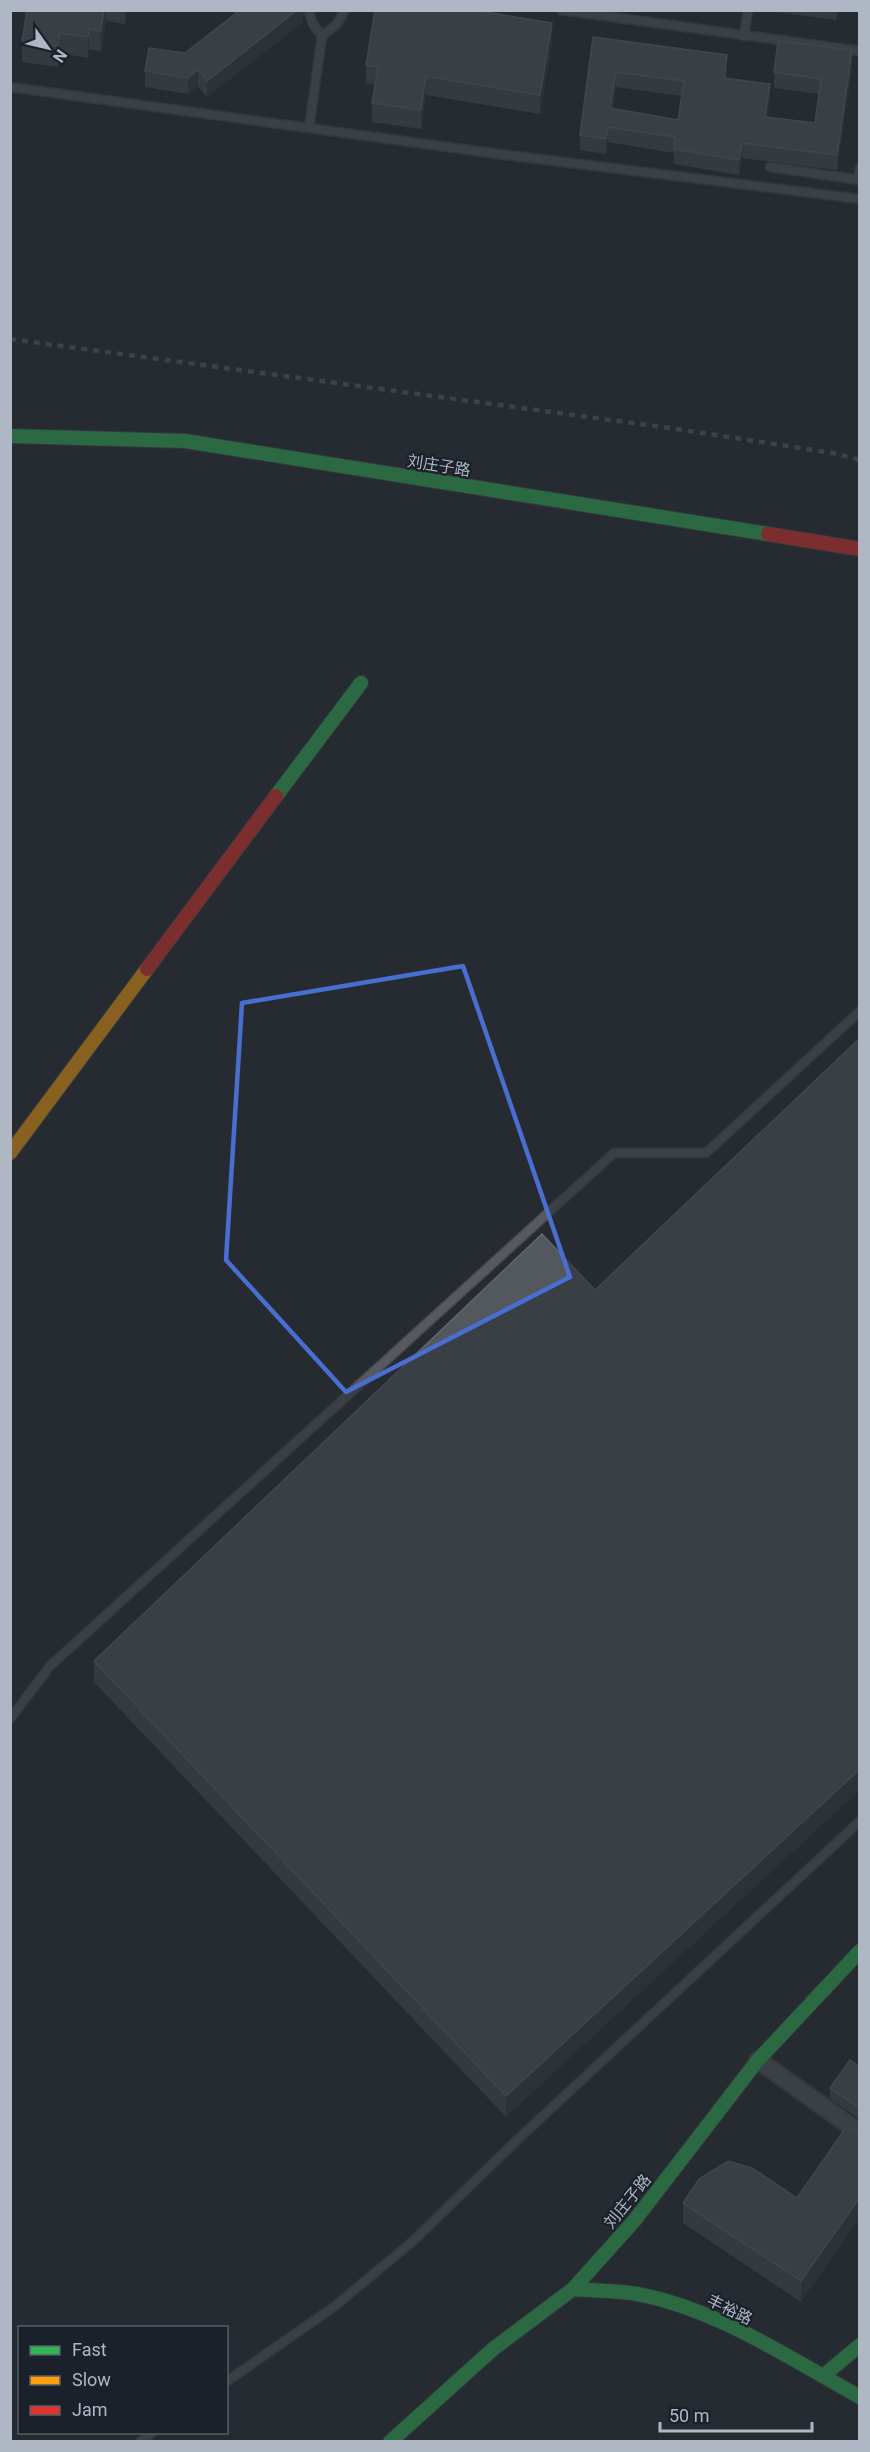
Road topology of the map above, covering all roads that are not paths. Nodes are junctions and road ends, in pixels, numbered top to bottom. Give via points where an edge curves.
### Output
1 (308, 10) edge
2 (345, 10) edge
3 (561, 10) edge
4 (748, 10) edge
5 (322, 36) junction
6 (744, 36) junction
7 (860, 51) edge
8 (10, 87) edge
9 (309, 128) junction
10 (770, 167) dead end
11 (860, 168) edge
12 (859, 180) edge
13 (860, 199) edge
14 (10, 436) edge
15 (860, 549) edge
16 (361, 683) dead end
17 (860, 1011) edge
18 (10, 1153) edge
19 (10, 1719) edge
20 (860, 1821) edge
21 (860, 1951) edge
22 (758, 2060) junction
23 (860, 2133) edge
24 (573, 2289) junction
25 (860, 2345) edge
26 (823, 2376) junction
27 (228, 2381) edge
28 (860, 2397) edge
29 (390, 2442) edge

1 - 5 lane via 312,24
2 - 5 lane via 338,24
3 - 6 lane
4 - 6 lane
5 - 9 lane
6 - 7 lane
8 - 9 lane
9 - 13 lane
10 - 12 lane
11 - 12 lane
14 - 15 street, 刘庄子路 via 185,441
16 - 18 street
17 - 19 lane via 706,1153 614,1154 51,1666
20 - 27 lane via 412,2242 335,2306
21 - 22 street, 刘庄子路
22 - 23 street
22 - 24 street, 刘庄子路 via 634,2221
24 - 26 street, 丰裕路 via 637,2294 697,2311
24 - 29 street, 刘庄子路 via 493,2349
25 - 26 street
26 - 28 street, 丰裕路

